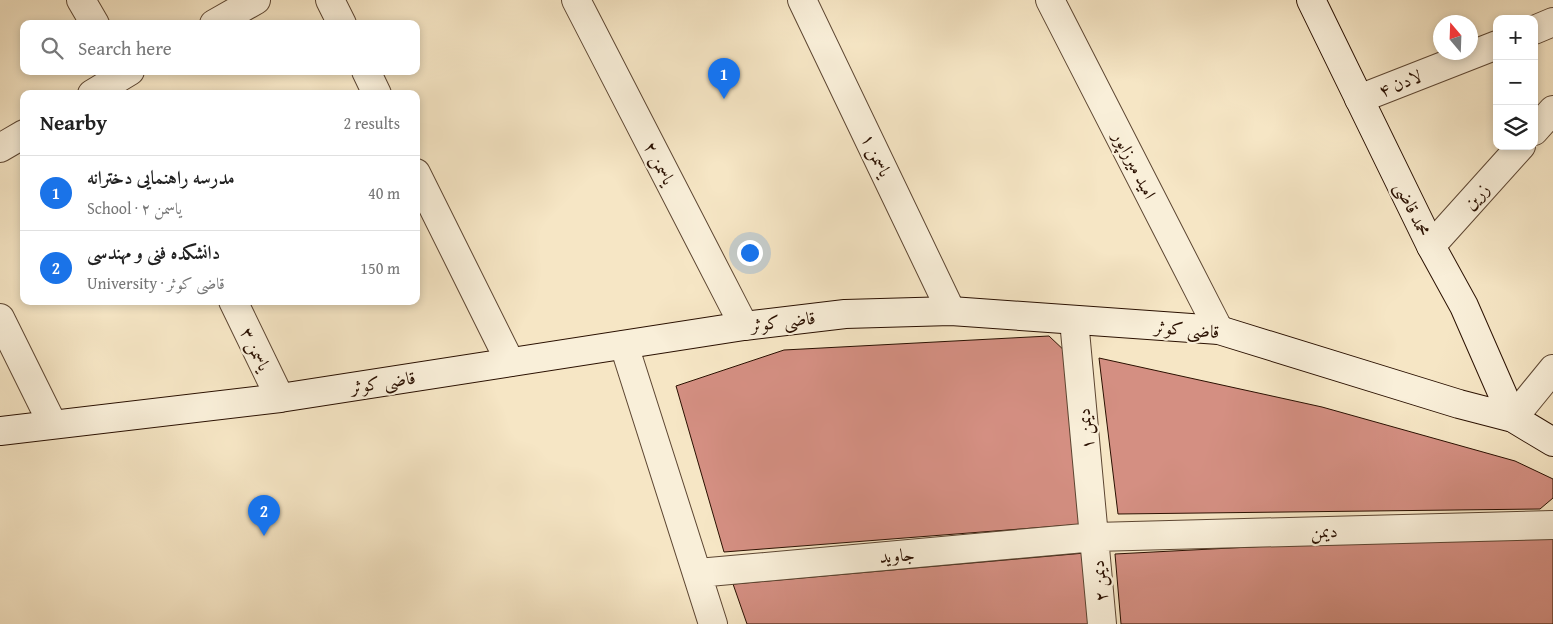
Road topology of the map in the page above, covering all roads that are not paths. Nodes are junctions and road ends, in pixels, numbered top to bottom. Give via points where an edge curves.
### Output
1 (81, 0) edge
2 (256, 0) edge
3 (330, 0) edge
4 (576, 0) edge
5 (802, 0) edge
6 (1050, 0) edge
7 (1311, 0) edge
8 (92, 20) edge
9 (221, 20) edge
10 (340, 20) edge
11 (1553, 22) edge
12 (1538, 28) edge
13 (1493, 47) edge
14 (368, 75) edge
15 (126, 78) edge
16 (100, 90) edge
17 (375, 90) edge
18 (1359, 99) junction
19 (1553, 110) edge
20 (1538, 127) edge
21 (20, 136) edge
22 (0, 148) edge
23 (1517, 150) edge
24 (420, 182) edge
25 (1431, 246) junction
26 (235, 305) edge
27 (951, 311) junction
28 (0, 318) edge
29 (1074, 320) junction
30 (744, 326) junction
31 (1219, 330) junction
32 (624, 345) junction
33 (510, 362) junction
34 (1553, 369) edge
35 (280, 398) junction
36 (1513, 418) junction
37 (52, 423) junction
38 (0, 431) edge
39 (1553, 442) edge
40 (1553, 525) edge
41 (1095, 537) junction
42 (698, 573) junction
43 (714, 624) edge
44 (1102, 624) edge

1 - 8 street
2 - 9 street
3 - 10 street
4 - 30 street, یاسمن ۲
5 - 27 street, یاسمن ۱
6 - 31 street, امید میرزاپور
7 - 18 street, محمد قاضی
11 - 12 street
13 - 18 street, لادن ۴
14 - 17 street
15 - 16 street
18 - 25 street, محمد قاضی
19 - 20 street
21 - 22 street
23 - 25 street, زرین
24 - 33 street
25 - 36 street, محمد قاضی via 1484,346
26 - 35 street, یاسمن ۳
27 - 29 street, قاضی کوثر
27 - 30 street, قاضی کوثر via 845,314
28 - 37 street
29 - 31 street, قاضی کوثر
29 - 41 street, دیمن ۱
30 - 32 street, قاضی کوثر
31 - 36 street, قاضی کوثر
32 - 33 street, قاضی کوثر
32 - 42 street
33 - 35 street, قاضی کوثر
34 - 36 street
35 - 37 street, قاضی کوثر
36 - 39 street, قاضی کوثر
37 - 38 street, قاضی کوثر
40 - 41 street, دیمن
41 - 42 street, جاوید
41 - 44 street, دیمن ۲
42 - 43 street

